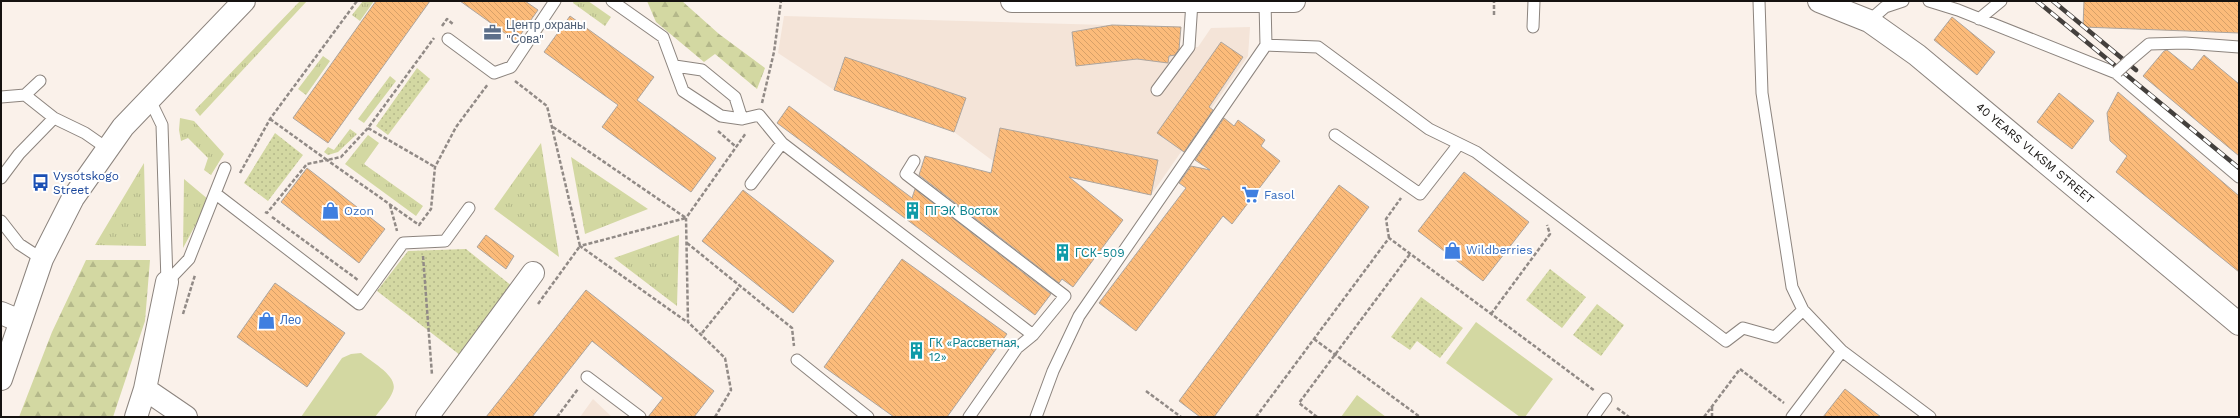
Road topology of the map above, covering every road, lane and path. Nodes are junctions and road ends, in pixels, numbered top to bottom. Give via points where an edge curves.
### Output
1 (244, 1) edge
2 (555, 1) edge
3 (612, 1) edge
4 (781, 1) edge
5 (1012, 1) edge
6 (1294, 1) edge
7 (1494, 1) edge
8 (1534, 1) edge
9 (1759, 1) edge
10 (1819, 1) edge
11 (1903, 1) edge
12 (1929, 1) edge
13 (2001, 1) edge
14 (1192, 2) junction
15 (1265, 2) edge
16 (1494, 15) dead end
17 (1979, 19) junction
18 (1869, 21) junction
19 (1533, 27) dead end
20 (459, 28) dead end
21 (448, 39) dead end
22 (1266, 45) junction
23 (2239, 47) edge
24 (675, 66) junction
25 (494, 73) junction
26 (2116, 73) junction
27 (40, 81) dead end
28 (1157, 90) dead end
29 (25, 95) junction
30 (1, 97) edge
31 (149, 98) junction
32 (759, 115) junction
33 (54, 118) junction
34 (270, 119) dead end
35 (742, 119) junction
36 (368, 128) junction
37 (1335, 135) dead end
38 (782, 143) junction
39 (1459, 144) junction
40 (108, 149) junction
41 (327, 160) junction
42 (914, 161) dead end
43 (435, 167) junction
44 (225, 168) dead end
45 (2239, 177) edge
46 (1, 178) edge
47 (751, 184) dead end
48 (216, 194) junction
49 (389, 204) junction
50 (1546, 205) junction
51 (469, 208) dead end
52 (261, 209) dead end
53 (267, 213) junction
54 (686, 218) junction
55 (1, 221) edge
56 (419, 225) junction
57 (412, 228) dead end
58 (398, 235) dead end
59 (422, 242) junction
60 (686, 243) junction
61 (580, 246) junction
62 (1410, 254) junction
63 (42, 258) junction
64 (534, 273) dead end
65 (167, 282) junction
66 (361, 283) dead end
67 (740, 286) junction
68 (1803, 310) junction
69 (1491, 314) junction
70 (11, 317) edge
71 (688, 322) junction
72 (2239, 324) edge
73 (702, 333) junction
74 (1033, 335) junction
75 (1314, 339) junction
76 (1842, 351) junction
77 (1335, 354) junction
78 (797, 360) joint
79 (587, 377) joint
80 (1, 379) edge
81 (145, 389) junction
82 (1146, 391) dead end
83 (1606, 399) joint
84 (1712, 406) junction
85 (431, 412) edge
86 (1794, 414) edge
87 (136, 417) edge
88 (186, 417) edge
89 (557, 417) edge
90 (640, 417) edge
91 (716, 417) edge
92 (868, 417) edge
93 (969, 417) edge
94 (1036, 417) edge
95 (1181, 417) edge
96 (1256, 417) edge
97 (1317, 417) edge
98 (1420, 417) edge
99 (1593, 417) edge
100 (1704, 417) edge
101 (1712, 417) edge
102 (1930, 417) edge

1 - 31 main road
2 - 25 lane via 511,67
3 - 24 lane via 663,37
4 - 32 path via 774,52
5 - 14 main road
6 - 15 main road
7 - 16 path
8 - 19 lane
9 - 68 lane via 1762,93 1792,287
10 - 18 main road, 40 YEARS VLKSM STREET
11 - 18 lane via 1885,7
12 - 17 lane
13 - 17 lane
14 - 15 main road
14 - 28 lane via 1189,47
15 - 22 lane
17 - 26 lane
18 - 72 main road, 40 YEARS VLKSM STREET via 1917,55
20 - 36 path via 447,20
21 - 25 lane
22 - 39 lane via 1318,47 1429,129
22 - 94 lane via 1079,316 1053,371
23 - 26 lane, bridge via 2186,43 2149,44
24 - 35 lane via 684,91 721,116
24 - 35 lane via 702,70 735,97
25 - 43 path via 456,127
26 - 45 lane
27 - 29 lane
29 - 30 lane
29 - 33 lane
31 - 40 main road via 123,127
31 - 65 lane via 162,125
32 - 35 lane
32 - 38 lane
32 - 54 path
33 - 40 lane
33 - 46 lane
34 - 41 path
36 - 41 path via 342,157
36 - 43 path
37 - 39 lane via 1420,194
38 - 47 lane
38 - 74 lane
39 - 50 lane via 1476,152
40 - 63 main road via 73,198
41 - 49 path
41 - 53 path via 307,164
42 - 74 lane via 906,174 1065,296
43 - 56 path via 431,209
44 - 48 lane
48 - 59 lane via 359,304 403,243
48 - 65 lane via 189,259
49 - 56 path
49 - 58 path
50 - 68 lane via 1726,341 1743,328 1775,337
50 - 69 path via 1542,211 1550,234
51 - 59 lane via 445,241
52 - 53 path
53 - 66 path
54 - 60 path
54 - 61 path
54 - 61 path via 552,127
55 - 63 lane via 19,244
56 - 57 path
56 - 59 path
59 - 85 path
60 - 67 path
60 - 71 path
61 - 71 path
62 - 69 path
62 - 75 path via 1389,238
62 - 77 path
63 - 70 main road
64 - 85 main road
65 - 81 main road
67 - 73 path
67 - 78 path via 792,328
68 - 76 lane
69 - 83 path
70 - 80 main road
71 - 73 path
73 - 91 path via 725,358 731,390
74 - 93 lane via 1017,348
75 - 77 path
75 - 96 path
76 - 86 lane
76 - 102 lane
77 - 97 path via 1299,403
77 - 98 path
78 - 92 lane
79 - 89 path
79 - 90 lane
81 - 87 main road
81 - 88 main road
82 - 95 path
83 - 99 lane
84 - 86 path via 1740,369
84 - 100 path
84 - 101 path

